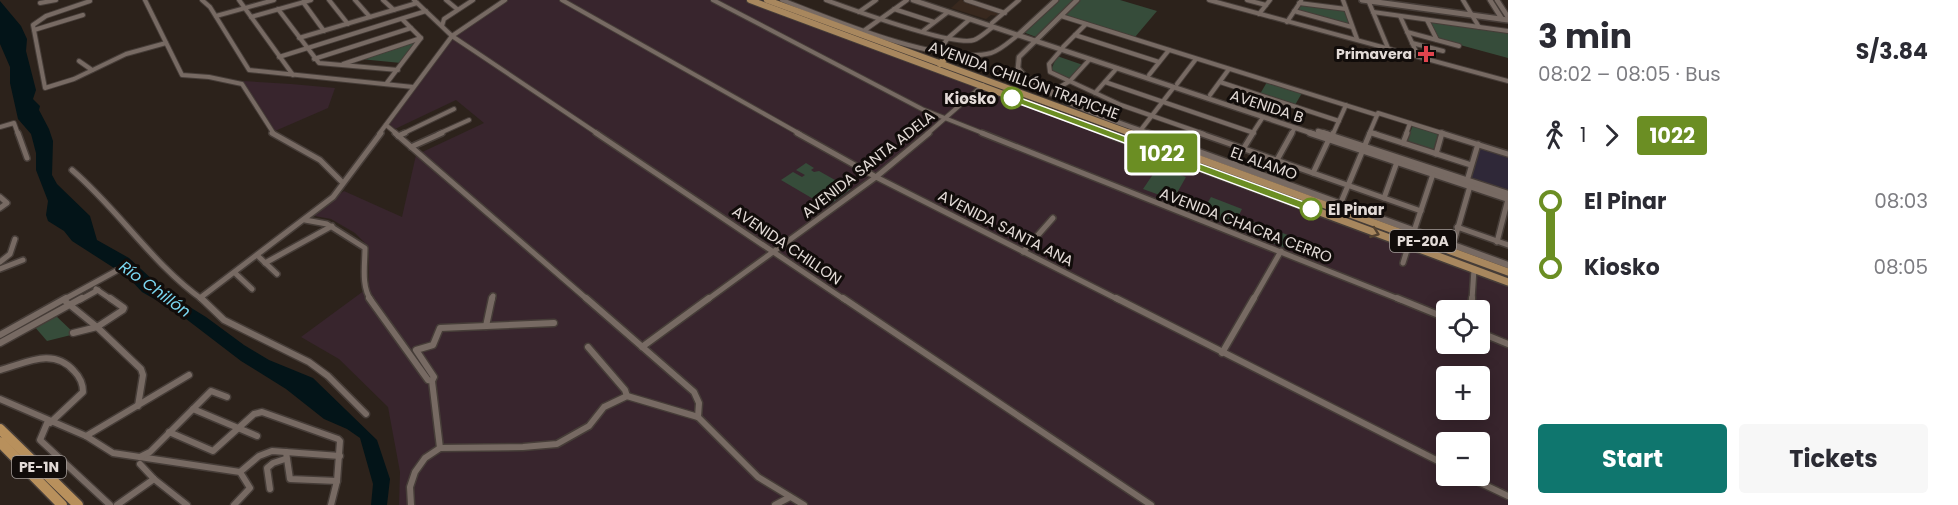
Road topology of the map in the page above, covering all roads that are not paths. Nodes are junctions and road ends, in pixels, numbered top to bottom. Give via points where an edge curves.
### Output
1 (56, 0) edge
2 (70, 0) edge
3 (145, 0) edge
4 (202, 0) edge
5 (209, 0) edge
6 (239, 0) edge
7 (272, 0) edge
8 (311, 0) edge
9 (329, 0) edge
10 (355, 0) edge
11 (383, 0) edge
12 (446, 0) edge
13 (473, 0) edge
14 (505, 0) edge
15 (562, 0) edge
16 (713, 0) edge
17 (750, 0) edge
18 (767, 0) edge
19 (782, 0) edge
20 (826, 0) edge
21 (875, 0) edge
22 (907, 0) edge
23 (913, 0) edge
24 (925, 0) edge
25 (966, 0) edge
26 (988, 0) edge
27 (1019, 0) edge
28 (1056, 0) edge
29 (1077, 0) edge
30 (1209, 0) edge
31 (1247, 0) edge
32 (1270, 0) edge
33 (1343, 0) edge
34 (1362, 0) edge
35 (1368, 0) edge
36 (1381, 0) edge
37 (1456, 0) edge
38 (1490, 0) edge
39 (1497, 0) edge
40 (90, 1) edge
41 (416, 1) edge
42 (1300, 1) edge
43 (1464, 1) edge
44 (303, 2) junction
45 (40, 3) dead end
46 (982, 5) junction
47 (1266, 5) junction
48 (1500, 6) junction
49 (72, 7) junction
50 (1508, 7) edge
51 (245, 8) junction
52 (278, 9) junction
53 (457, 9) junction
54 (894, 9) junction
55 (1346, 9) junction
56 (211, 10) junction
57 (394, 10) junction
58 (1294, 11) junction
59 (426, 12) junction
60 (859, 12) junction
61 (948, 12) junction
62 (1373, 12) junction
63 (1005, 13) junction
64 (1471, 13) junction
65 (961, 14) junction
66 (1259, 14) junction
67 (83, 15) dead end
68 (216, 16) junction
69 (817, 16) junction
70 (1061, 16) junction
71 (1400, 16) junction
72 (251, 17) junction
73 (370, 17) junction
74 (1505, 18) edge
75 (402, 19) junction
76 (880, 19) junction
77 (970, 19) junction
78 (1427, 20) junction
79 (934, 22) junction
80 (1287, 22) junction
81 (348, 24) junction
82 (1086, 24) junction
83 (992, 25) junction
84 (441, 26) junction
85 (1026, 27) junction
86 (1353, 27) junction
87 (1479, 27) junction
88 (411, 28) junction
89 (34, 30) junction
90 (1007, 30) junction
91 (324, 31) junction
92 (1508, 31) edge
93 (923, 32) junction
94 (1043, 32) junction
95 (1407, 32) junction
96 (860, 34) junction
97 (1075, 35) junction
98 (452, 36) junction
99 (1017, 36) junction
100 (299, 38) junction
101 (421, 38) junction
102 (948, 38) junction
103 (1357, 39) junction
104 (1036, 40) junction
105 (1437, 40) junction
106 (166, 43) junction
107 (1412, 43) junction
108 (1049, 44) junction
109 (1459, 46) dead end
110 (1028, 47) junction
111 (1062, 48) junction
112 (1388, 48) junction
113 (306, 49) junction
114 (1169, 50) junction
115 (939, 51) junction
116 (1443, 51) dead end
117 (949, 53) junction
118 (1418, 56) junction
119 (279, 57) junction
120 (1196, 58) junction
121 (314, 59) junction
122 (918, 59) junction
123 (1090, 60) junction
124 (79, 61) dead end
125 (1105, 62) junction
126 (1159, 62) junction
127 (940, 64) junction
128 (338, 65) junction
129 (1117, 68) junction
130 (1229, 69) junction
131 (92, 70) junction
132 (398, 70) junction
133 (953, 72) junction
134 (1149, 75) junction
135 (294, 76) junction
136 (1070, 81) junction
137 (1508, 81) edge
138 (1105, 82) junction
139 (1220, 82) junction
140 (386, 84) junction
141 (985, 84) junction
142 (1175, 86) junction
143 (413, 87) junction
144 (1051, 92) junction
145 (1095, 93) junction
146 (1210, 96) junction
147 (1163, 102) junction
148 (1346, 105) junction
149 (454, 109) dead end
150 (1377, 114) junction
151 (1152, 116) junction
152 (1263, 117) junction
153 (947, 118) junction
154 (469, 120) dead end
155 (1339, 121) junction
156 (1410, 123) junction
157 (1093, 124) junction
158 (386, 125) junction
159 (0, 126) edge
160 (1295, 128) junction
161 (1140, 131) junction
162 (1311, 131) junction
163 (1370, 132) junction
164 (1254, 133) junction
165 (1442, 133) junction
166 (398, 136) junction
167 (1330, 137) junction
168 (1403, 143) junction
169 (1478, 144) junction
170 (411, 147) junction
171 (1244, 148) junction
172 (1363, 148) junction
173 (1185, 150) junction
174 (1436, 154) junction
175 (1508, 154) edge
176 (27, 158) dead end
177 (1277, 160) junction
178 (1397, 162) junction
179 (1234, 164) junction
180 (1471, 165) junction
181 (1208, 166) junction
182 (72, 170) dead end
183 (1313, 173) junction
184 (1433, 174) junction
185 (876, 177) junction
186 (1259, 177) junction
187 (343, 183) junction
188 (1468, 184) junction
189 (1347, 185) junction
190 (1277, 192) junction
191 (1508, 194) edge
192 (0, 197) edge
193 (1384, 198) junction
194 (1508, 199) edge
195 (1339, 207) junction
196 (0, 208) edge
197 (1322, 208) junction
198 (1421, 211) junction
199 (1506, 217) edge
200 (1053, 218) dead end
201 (305, 220) junction
202 (332, 226) junction
203 (1457, 227) junction
204 (1411, 238) junction
205 (15, 239) dead end
206 (1497, 242) junction
207 (1508, 245) edge
208 (774, 250) junction
209 (1281, 251) junction
210 (1023, 252) junction
211 (1450, 252) junction
212 (258, 256) junction
213 (22, 260) dead end
214 (0, 262) edge
215 (1403, 262) dead end
216 (265, 263) junction
217 (1497, 265) junction
218 (1508, 265) edge
219 (0, 269) edge
220 (1474, 269) junction
221 (116, 271) dead end
222 (1508, 272) edge
223 (236, 273) junction
224 (277, 274) dead end
225 (1508, 282) edge
226 (95, 288) junction
227 (252, 289) dead end
228 (493, 296) dead end
229 (200, 298) junction
230 (1472, 300) edge
231 (67, 303) junction
232 (1436, 314) edge
233 (554, 323) dead end
234 (486, 326) junction
235 (97, 327) junction
236 (73, 333) dead end
237 (0, 335) edge
238 (1490, 337) edge
239 (0, 343) edge
240 (1508, 344) edge
241 (588, 347) dead end
242 (642, 347) junction
243 (1222, 353) junction
244 (0, 370) edge
245 (189, 375) dead end
246 (432, 381) junction
247 (627, 396) junction
248 (227, 397) dead end
249 (0, 399) edge
250 (138, 406) junction
251 (193, 409) junction
252 (366, 414) dead end
253 (698, 417) junction
254 (49, 422) junction
255 (238, 427) junction
256 (0, 429) edge
257 (170, 432) junction
258 (86, 436) junction
259 (256, 436) dead end
260 (0, 442) edge
261 (440, 448) junction
262 (285, 455) junction
263 (340, 456) junction
264 (139, 460) junction
265 (1436, 460) edge
266 (240, 472) junction
267 (154, 479) junction
268 (337, 480) junction
269 (1487, 486) edge
270 (270, 489) dead end
271 (790, 496) junction
272 (1508, 496) edge
273 (62, 505) edge
274 (78, 505) edge
275 (110, 505) edge
276 (117, 505) edge
277 (187, 505) edge
278 (234, 505) edge
279 (331, 505) edge
280 (411, 505) edge
281 (775, 505) edge
282 (804, 505) edge
283 (1151, 505) edge

1 - 45 street
2 - 49 street
3 - 106 street
4 - 56 street
5 - 56 street
6 - 51 street
7 - 51 street
8 - 44 street
9 - 81 street
10 - 73 street
11 - 57 street
12 - 53 street
13 - 53 street
14 - 98 street
15 - 185 street, AVENIDA SANTA ANA
16 - 153 street, AVENIDA CHACRA CERRO
17 - 96 main road, AVENIDA CHILLÓN TRAPICHE / PE-20A
18 - 69 main road, AVENIDA CHILLÓN TRAPICHE / PE-20A
19 - 69 street
20 - 60 street
21 - 60 street
22 - 54 street
23 - 61 street
24 - 65 street
25 - 46 street
26 - 46 street
27 - 63 street
28 - 85 street
29 - 70 street
30 - 66 street
31 - 47 street
32 - 47 street
33 - 55 street
34 - 35 main road
35 - 62 street
35 - 64 main road
36 - 64 main road
37 - 43 street
38 - 74 street
39 - 48 street
40 - 49 street
41 - 57 street
41 - 59 street, AVENIDA CHILLON
42 - 55 street
42 - 58 street
43 - 64 street
44 - 52 street
44 - 91 street
46 - 63 street
47 - 66 street
48 - 50 street
48 - 74 street
49 - 89 street via 39,19
51 - 68 street
51 - 72 street
52 - 72 street
52 - 100 street
53 - 84 street
54 - 76 street
54 - 79 street
55 - 86 street
56 - 68 street
57 - 73 street
58 - 80 street
58 - 86 street
59 - 75 street
59 - 84 street, AVENIDA CHILLON
60 - 76 street
61 - 65 street
61 - 79 street
62 - 71 street
62 - 112 street
63 - 83 street
64 - 74 main road
64 - 87 street
65 - 77 street
65 - 83 street
66 - 80 street
67 - 89 street
68 - 135 street via 249,70
69 - 96 main road, AVENIDA CHILLÓN TRAPICHE / PE-20A
70 - 82 street
70 - 94 street
71 - 78 street
71 - 95 street
72 - 119 street
73 - 81 street
75 - 88 street
75 - 113 street
76 - 93 street
76 - 96 street
77 - 83 street
77 - 102 street
78 - 87 street
78 - 105 street
79 - 93 street
80 - 103 street
81 - 91 street
82 - 97 street
82 - 114 street
83 - 90 street, AVENIDA B
83 - 102 street via 971,41
84 - 98 street, AVENIDA CHILLON
85 - 90 street
85 - 99 street
86 - 103 street
87 - 92 street
88 - 101 street
88 - 121 street
89 - 131 street via 45,88
90 - 99 street, AVENIDA B
90 - 99 street
91 - 100 street
93 - 102 street
94 - 104 street
94 - 108 street
95 - 105 street
95 - 107 street
96 - 115 street
96 - 122 main road, AVENIDA CHILLÓN TRAPICHE / PE-20A
97 - 111 street
97 - 126 street
98 - 143 street
98 - 208 street, AVENIDA CHILLON
99 - 104 street, AVENIDA B
99 - 117 street via 992,53
100 - 113 street
101 - 128 street
101 - 132 street
102 - 115 street
103 - 112 street
104 - 108 street, AVENIDA B
104 - 110 street
105 - 109 street
106 - 131 street via 126,54
106 - 187 street via 182,75 209,76 242,84 272,133 320,160
107 - 116 street
107 - 118 street
108 - 110 street
108 - 111 street, AVENIDA B
110 - 144 street, EL ALAMO via 1018,57 1018,68 1031,82
111 - 123 street, AVENIDA B
111 - 125 street, AVENIDA B
111 - 136 street via 1048,70
112 - 118 street
113 - 119 street
113 - 121 street
114 - 120 street
114 - 126 street
115 - 117 street
117 - 127 main road
118 - 137 street
119 - 135 street
120 - 130 street
120 - 142 street
121 - 128 street
122 - 127 main road, AVENIDA CHILLÓN TRAPICHE / PE-20A
122 - 133 main road, AVENIDA CHILLÓN TRAPICHE / PE-20A
123 - 125 street, AVENIDA B
123 - 136 street
124 - 131 street
125 - 129 street, AVENIDA B
125 - 134 street, AVENIDA B
126 - 134 street
127 - 133 main road, AVENIDA CHILLÓN TRAPICHE / PE-20A
128 - 132 street
129 - 138 street
129 - 142 street, AVENIDA B
130 - 139 street
130 - 148 street
132 - 140 street
133 - 141 main road, AVENIDA CHILLÓN TRAPICHE / PE-20A
134 - 142 street, AVENIDA B
135 - 140 street
136 - 144 street
136 - 145 street
138 - 145 street
138 - 147 street
139 - 146 street
139 - 155 street
140 - 143 street
141 - 153 street, AVENIDA SANTA ADELA
141 - 157 main road, AVENIDA CHILLÓN TRAPICHE / PE-20A
142 - 146 street, AVENIDA B
142 - 147 street
142 - 152 street, AVENIDA B
143 - 158 street
144 - 161 street, EL ALAMO
145 - 151 street
146 - 162 street, AVENIDA B
147 - 151 street
147 - 164 street
148 - 150 street
148 - 155 street
149 - 166 street
150 - 156 street
150 - 163 street
151 - 161 street
151 - 171 street
152 - 160 street, AVENIDA B
152 - 164 street
153 - 185 street, AVENIDA SANTA ADELA
153 - 209 street, AVENIDA CHACRA CERRO
154 - 170 street
155 - 167 street
156 - 165 street
156 - 168 street
157 - 173 main road, AVENIDA CHILLÓN TRAPICHE / PE-20A
157 - 181 main road, AVENIDA CHILLÓN TRAPICHE / PE-20A
158 - 166 street
158 - 187 street
159 - 176 street via 14,123
160 - 162 street, AVENIDA B
160 - 177 street
161 - 173 street, EL ALAMO
162 - 167 street, AVENIDA B
163 - 168 street
163 - 172 street
164 - 171 street
165 - 169 street
165 - 174 street
166 - 170 street
167 - 172 street, AVENIDA B
167 - 183 street
168 - 174 street
169 - 175 street
169 - 180 street
170 - 242 street
171 - 177 street
171 - 179 street
172 - 178 street, AVENIDA B
172 - 188 street, AVENIDA B
172 - 189 street
173 - 179 street, EL ALAMO
173 - 181 main road, AVENIDA CHILLÓN TRAPICHE / PE-20A
174 - 180 street
177 - 183 street
178 - 184 street, AVENIDA B
178 - 193 street
179 - 186 street, EL ALAMO
180 - 188 street
181 - 186 main road, AVENIDA CHILLÓN TRAPICHE / PE-20A
181 - 190 main road, AVENIDA CHILLÓN TRAPICHE / PE-20A
182 - 229 street via 183,286
183 - 189 street
184 - 188 street, AVENIDA B
184 - 198 street
185 - 208 street, AVENIDA SANTA ADELA
185 - 210 street, AVENIDA SANTA ANA
186 - 190 main road, AVENIDA CHILLÓN TRAPICHE / PE-20A
186 - 195 street, EL ALAMO
187 - 201 street
188 - 191 street, AVENIDA B
188 - 194 street, AVENIDA B
188 - 203 street
189 - 193 street
189 - 195 street
190 - 197 main road, AVENIDA CHILLÓN TRAPICHE / PE-20A
192 - 196 street via 7,203
193 - 198 street
194 - 199 street
195 - 197 main road, AVENIDA CHILLÓN TRAPICHE / PE-20A
195 - 204 main road, AVENIDA CHILLÓN TRAPICHE / PE-20A
197 -> 204 main road, AVENIDA CHILLÓN TRAPICHE / PE-20A
198 - 204 street
199 - 206 street
200 - 210 street
201 - 202 street
201 - 212 street
202 - 216 street
202 - 246 street via 365,248 367,295
203 - 206 street
203 - 211 street
204 - 211 main road, AVENIDA CHILLÓN TRAPICHE / PE-20A
204 - 211 main road, AVENIDA CHILLÓN TRAPICHE / PE-20A via 1429,240
204 - 215 street
205 - 214 street via 10,254
206 - 207 street
208 - 242 street, AVENIDA SANTA ADELA
208 - 283 street, AVENIDA CHILLON
209 - 232 street, AVENIDA CHACRA CERRO
209 - 243 street
210 - 243 street, AVENIDA SANTA ANA
211 - 217 main road, AVENIDA CHILLÓN TRAPICHE / PE-20A
211 - 220 main road, AVENIDA CHILLÓN TRAPICHE / PE-20A
212 - 216 street
212 - 223 street
213 - 219 street
216 - 224 street
217 - 218 street
217 - 222 main road, AVENIDA CHILLÓN TRAPICHE / PE-20A
220 - 225 main road, AVENIDA CHILLÓN TRAPICHE / PE-20A
220 - 230 street
221 - 226 street
223 - 227 street
223 - 229 street
226 - 231 street
226 - 235 street via 124,308
228 - 234 street
229 - 252 street via 224,320 309,362
231 - 235 street
231 - 237 street
231 - 239 street
233 - 234 street
234 - 246 street via 442,327 433,345 418,347 416,351 434,377
235 - 236 street
235 - 250 street via 141,369
238 - 240 street
241 - 247 street
242 - 253 street via 694,392 699,403
243 - 265 street, AVENIDA SANTA ANA
244 - 254 street via 55,356 82,380 83,392
245 - 250 street
246 - 261 street
247 - 253 street
247 - 261 street via 604,406 589,426 557,444
248 - 251 street via 213,390
249 - 254 street
250 - 258 street
251 - 255 street
251 - 257 street
253 - 271 street via 758,477
254 - 258 street
254 - 275 street via 40,440
255 - 257 street via 210,452
255 - 259 street
255 - 263 street via 262,412 338,439
256 - 274 highway, PE-1N
257 - 264 street
258 - 264 street via 113,453
260 - 273 highway, PE-1N
261 - 280 street via 411,477
262 - 263 street
262 - 266 street via 265,453
262 - 268 street via 290,479
262 - 270 street via 267,467
263 - 268 street
264 - 266 street
264 - 267 street
266 - 278 street via 250,488
267 - 276 street
267 - 277 street
268 - 279 street
269 - 272 street
271 - 281 street
271 - 282 street

